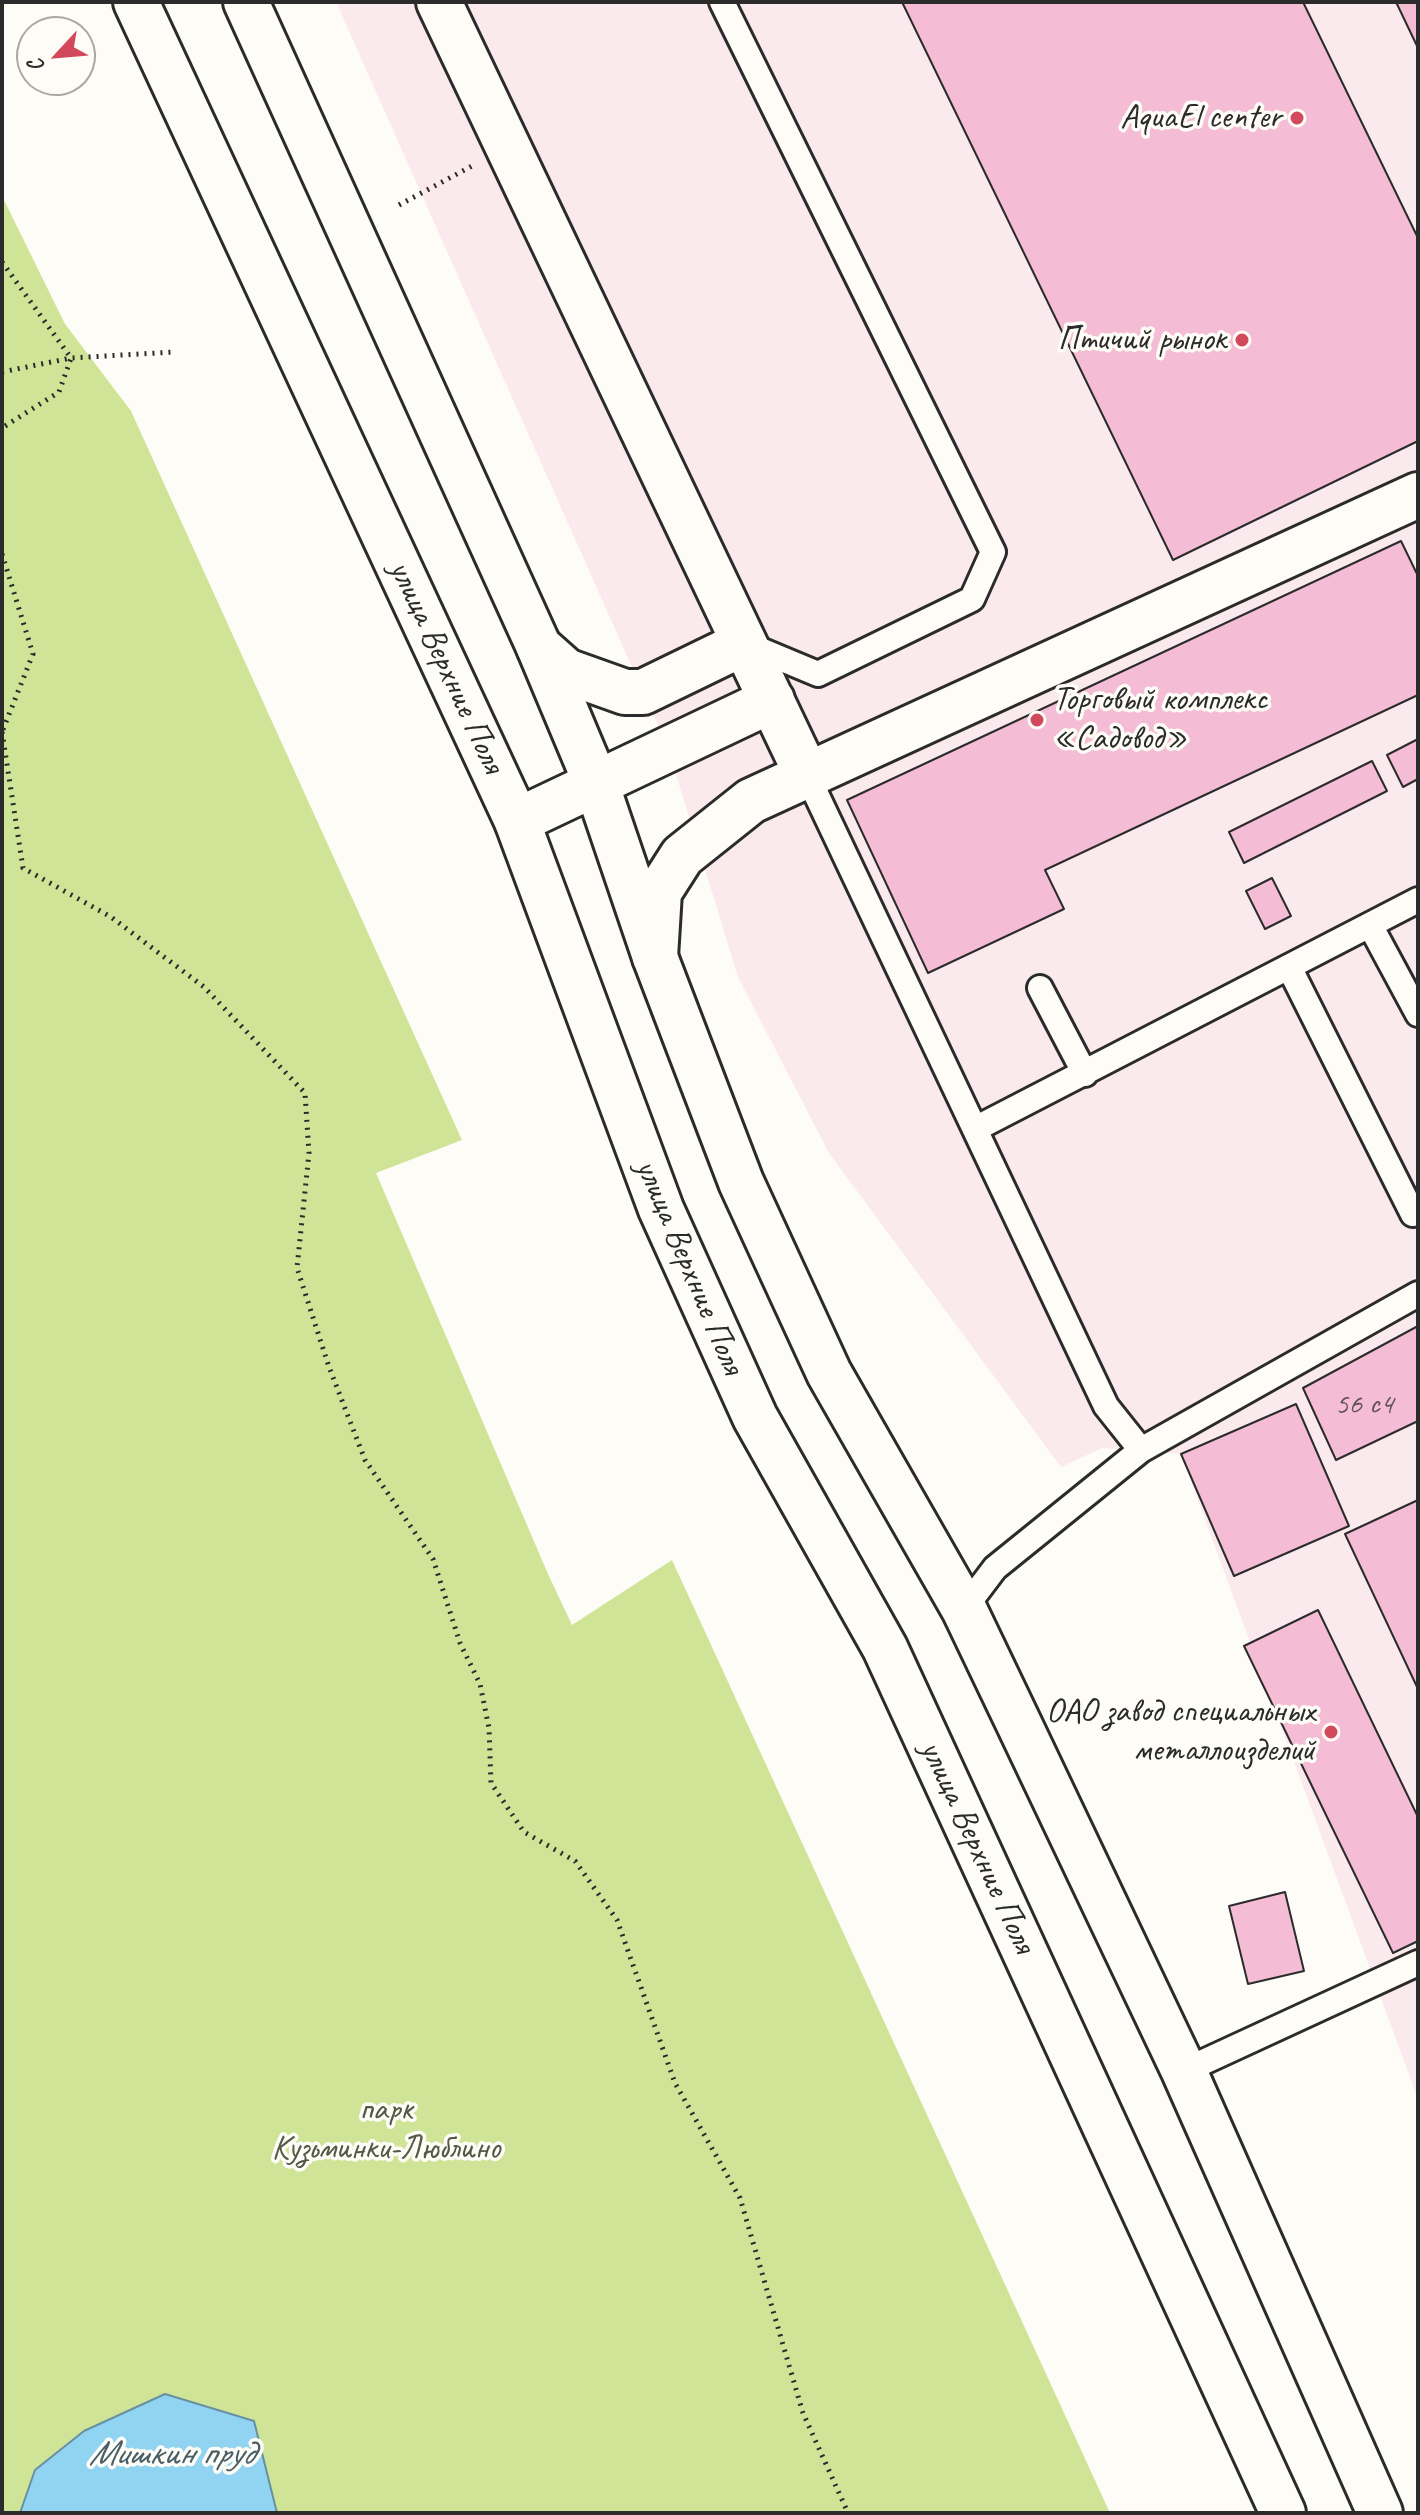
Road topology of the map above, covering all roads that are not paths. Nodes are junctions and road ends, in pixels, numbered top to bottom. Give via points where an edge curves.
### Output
1 (136, 2) edge
2 (246, 2) edge
3 (439, 2) edge
4 (722, 2) edge
5 (1418, 495) edge
6 (744, 643) junction
7 (539, 647) junction
8 (772, 700) junction
9 (807, 775) junction
10 (596, 783) junction
11 (517, 821) junction
12 (1418, 900) edge
13 (1370, 925) junction
14 (655, 957) junction
15 (1289, 967) junction
16 (1040, 988) dead end
17 (1418, 1014) edge
18 (1085, 1074) junction
19 (975, 1129) junction
20 (1413, 1214) dead end
21 (1418, 1294) edge
22 (1141, 1450) junction
23 (964, 1609) junction
24 (1418, 1963) edge
25 (1184, 2071) junction
26 (1283, 2513) edge
27 (1380, 2513) edge

1 - 11 main road, улица Верхние Поля
2 - 7 main road
3 - 6 main road
4 - 6 lane via 993,552 972,599 818,674
5 - 9 main road
6 - 7 main road via 643,692 625,692 566,671
6 - 8 main road
7 - 10 main road
8 - 9 main road
8 - 10 main road
9 - 14 main road via 751,801 682,856 659,892
9 - 19 lane
10 - 11 main road
10 - 14 main road
11 - 26 main road, улица Верхние Поля via 667,1223 755,1417 885,1648
12 - 13 lane
13 - 15 lane
13 - 17 lane
14 - 23 main road via 741,1182 829,1373
15 - 18 lane
15 - 20 lane
16 - 18 lane
18 - 19 lane
19 - 22 lane via 1106,1406
21 - 22 lane
22 - 23 lane via 995,1568
23 - 25 main road
24 - 25 lane
25 - 27 main road

